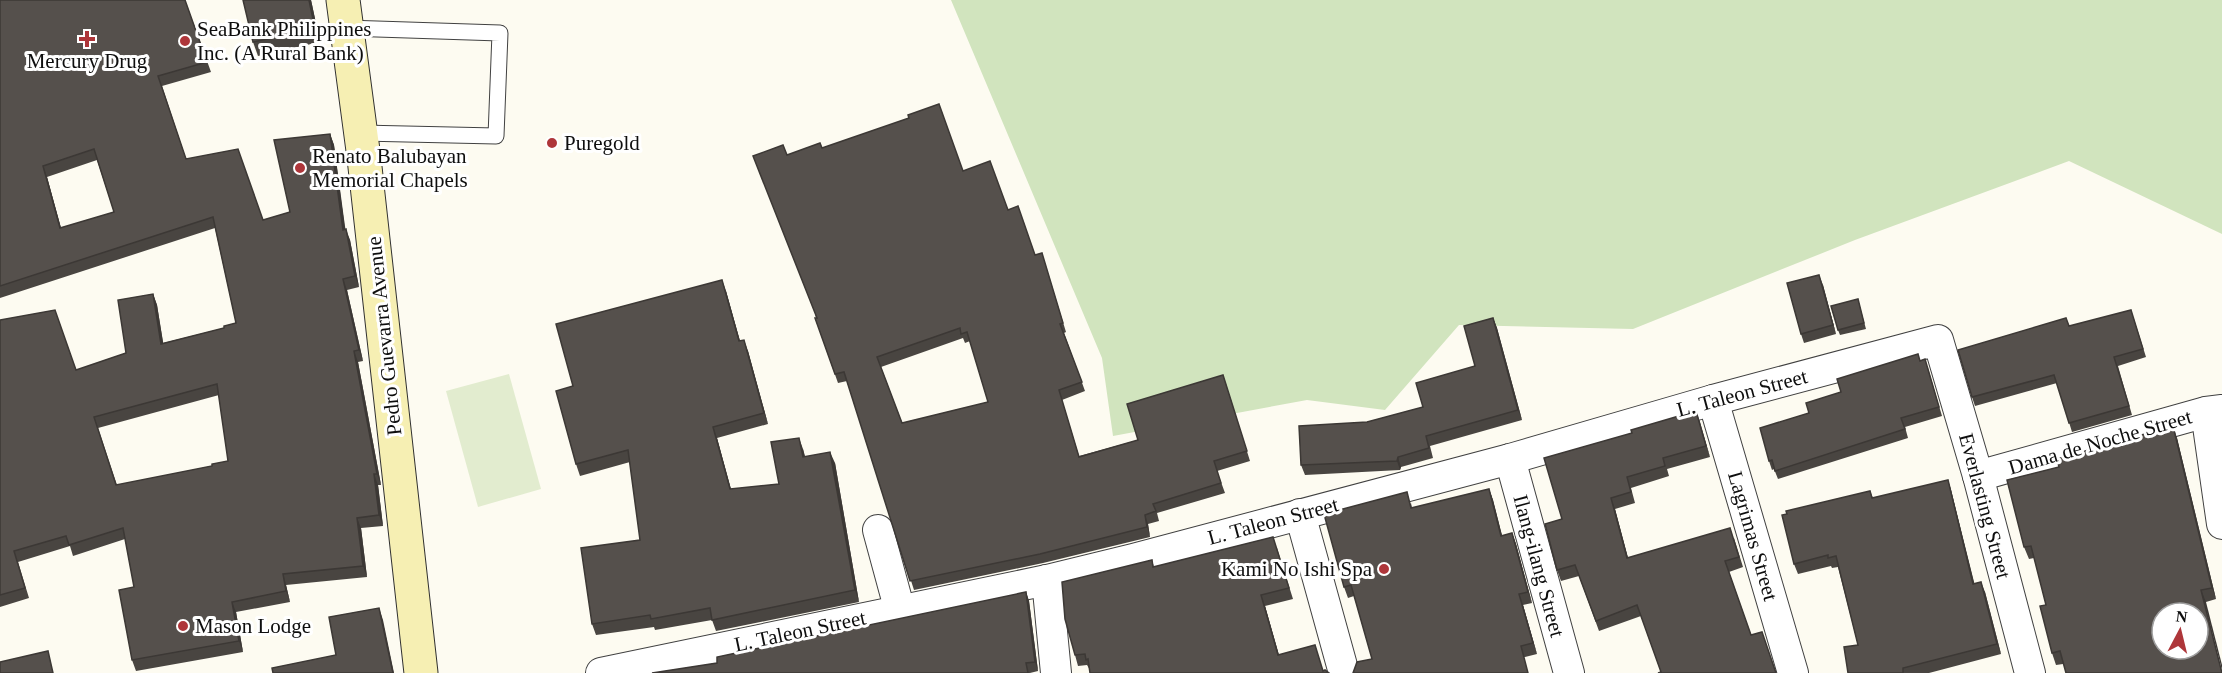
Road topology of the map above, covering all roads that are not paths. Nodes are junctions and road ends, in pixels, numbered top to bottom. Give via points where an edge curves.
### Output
1 (345, 14) edge
2 (361, 133) junction
3 (1938, 340) joint
4 (1713, 400) junction
5 (2214, 411) edge
6 (1510, 459) junction
7 (1978, 476) junction
8 (1300, 514) junction
9 (2222, 524) edge
10 (878, 530) dead end
11 (1047, 580) junction
12 (900, 611) junction
13 (696, 663) edge
14 (421, 673) edge
15 (602, 673) edge
16 (1056, 673) edge
17 (1344, 673) edge
18 (1569, 673) edge
19 (1793, 673) edge
20 (2030, 673) edge

1 - 2 street, Pedro Guevarra Avenue
1 - 2 lane via 500,33 496,136
2 - 14 street, Pedro Guevarra Avenue
3 - 4 street, L. Taleon Street
3 - 7 street, Everlasting Street
4 - 6 street, L. Taleon Street
4 - 19 street, Lagrimas Street
5 - 7 street, Dama de Noche Street
5 - 9 street
6 - 8 street, L. Taleon Street
6 - 18 street, Ilang-ilang Street
7 - 20 street, Everlasting Street
8 - 11 street, L. Taleon Street
8 - 17 street
10 - 12 street
11 - 12 street, L. Taleon Street
11 - 16 street
12 - 13 street, L. Taleon Street
13 - 15 street, L. Taleon Street

